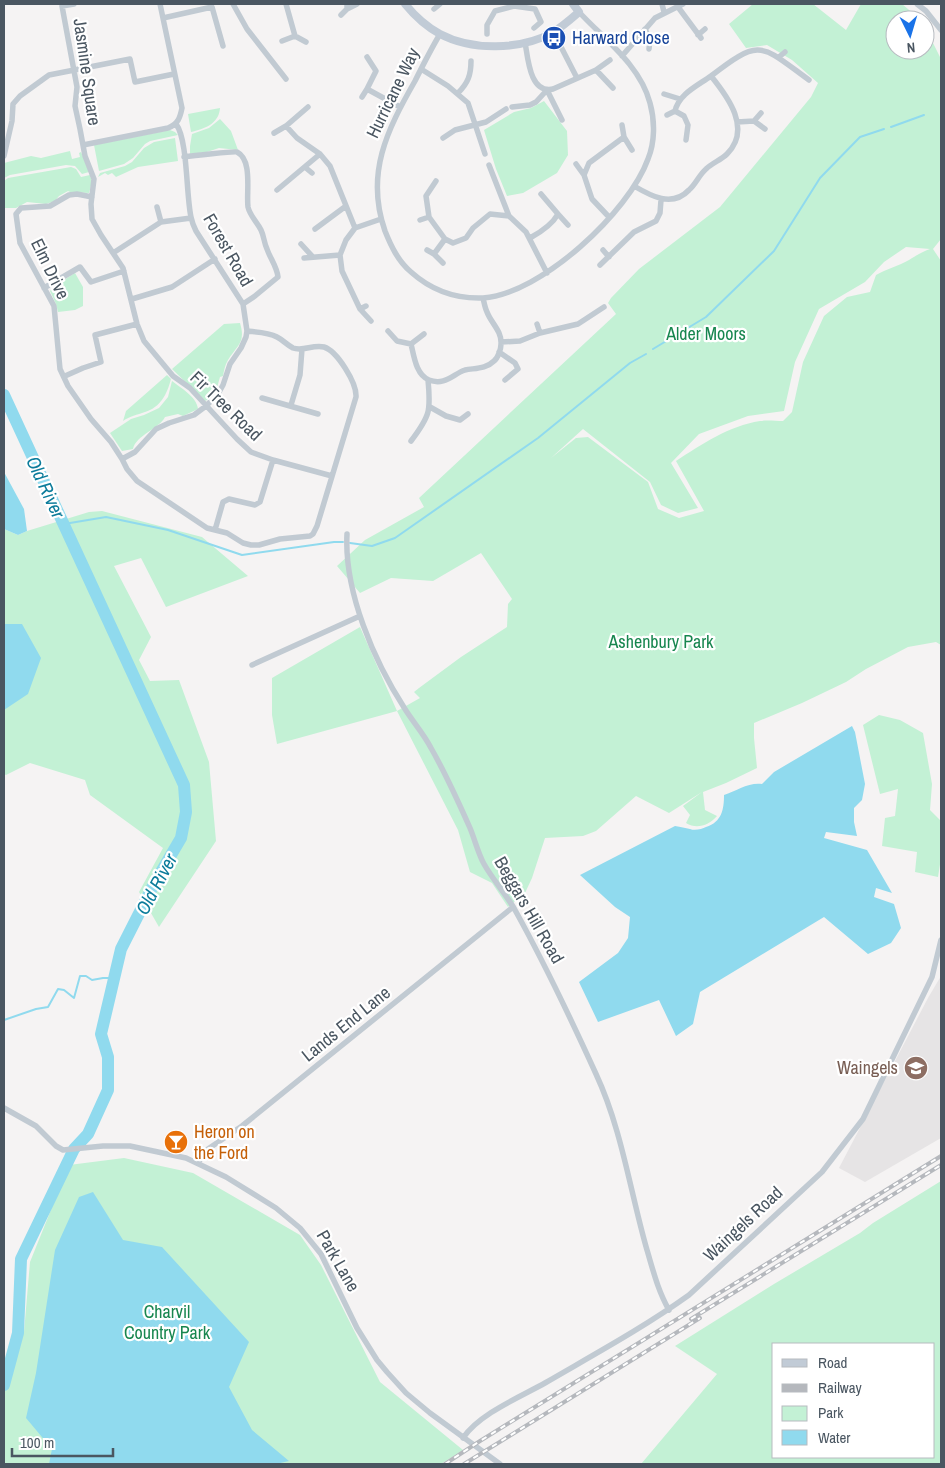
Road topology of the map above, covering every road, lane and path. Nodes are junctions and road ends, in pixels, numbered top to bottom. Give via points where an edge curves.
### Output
1 (74, 4) edge
2 (160, 4) edge
3 (233, 4) edge
4 (286, 4) edge
5 (357, 4) edge
6 (405, 4) edge
7 (440, 4) edge
8 (573, 4) edge
9 (662, 4) edge
10 (917, 4) edge
11 (62, 5) edge
12 (513, 5) edge
13 (681, 5) edge
14 (347, 6) edge
15 (434, 9) dead end
16 (579, 12) junction
17 (664, 12) junction
18 (341, 15) dead end
19 (163, 18) junction
20 (534, 28) dead end
21 (645, 29) junction
22 (705, 29) dead end
23 (941, 30) edge
24 (440, 34) junction
25 (487, 34) dead end
26 (295, 36) junction
27 (282, 41) dead end
28 (306, 42) dead end
29 (525, 42) junction
30 (559, 43) dead end
31 (223, 46) dead end
32 (649, 49) dead end
33 (785, 52) dead end
34 (622, 56) junction
35 (367, 57) dead end
36 (779, 58) junction
37 (610, 60) dead end
38 (471, 61) dead end
39 (73, 69) junction
40 (421, 69) junction
41 (596, 70) junction
42 (174, 74) junction
43 (711, 76) junction
44 (577, 78) junction
45 (286, 79) dead end
46 (809, 80) dead end
47 (613, 88) dead end
48 (367, 89) junction
49 (547, 90) junction
50 (458, 93) junction
51 (664, 94) dead end
52 (362, 97) dead end
53 (680, 99) junction
54 (308, 107) dead end
55 (400, 107) junction
56 (675, 111) junction
57 (761, 113) dead end
58 (666, 115) dead end
59 (562, 120) dead end
60 (754, 121) junction
61 (737, 122) junction
62 (176, 124) junction
63 (474, 125) junction
64 (622, 125) dead end
65 (286, 126) junction
66 (765, 129) dead end
67 (274, 133) dead end
68 (624, 137) junction
69 (443, 138) dead end
70 (686, 140) dead end
71 (83, 145) junction
72 (632, 150) dead end
73 (320, 154) junction
74 (485, 154) dead end
75 (4, 156) edge
76 (184, 157) junction
77 (576, 164) dead end
78 (489, 165) dead end
79 (306, 168) junction
80 (312, 173) dead end
81 (584, 175) junction
82 (436, 181) dead end
83 (634, 186) junction
84 (277, 190) dead end
85 (540, 194) dead end
86 (92, 197) junction
87 (661, 200) junction
88 (346, 206) junction
89 (157, 207) dead end
90 (558, 214) junction
91 (509, 216) junction
92 (429, 217) junction
93 (609, 217) junction
94 (191, 218) junction
95 (382, 219) junction
96 (420, 220) dead end
97 (161, 222) junction
98 (568, 225) dead end
99 (355, 228) junction
100 (315, 229) dead end
101 (530, 238) junction
102 (445, 239) junction
103 (301, 244) dead end
104 (427, 250) dead end
105 (603, 250) dead end
106 (113, 253) junction
107 (434, 254) junction
108 (340, 255) junction
109 (315, 257) junction
110 (609, 257) junction
111 (304, 258) dead end
112 (215, 260) junction
113 (443, 263) dead end
114 (318, 264) dead end
115 (600, 265) dead end
116 (124, 271) junction
117 (547, 273) junction
118 (44, 288) junction
119 (347, 296) dead end
120 (354, 296) junction
121 (483, 298) junction
122 (132, 299) junction
123 (242, 304) junction
124 (604, 307) dead end
125 (371, 321) dead end
126 (137, 324) junction
127 (537, 324) dead end
128 (247, 331) junction
129 (388, 331) dead end
130 (540, 333) junction
131 (424, 334) dead end
132 (501, 342) junction
133 (411, 344) junction
134 (302, 349) junction
135 (499, 352) junction
136 (65, 376) junction
137 (428, 380) junction
138 (505, 380) dead end
139 (262, 398) dead end
140 (290, 405) junction
141 (206, 406) junction
142 (430, 407) junction
143 (318, 414) dead end
144 (468, 414) dead end
145 (411, 441) dead end
146 (122, 459) junction
147 (273, 460) junction
148 (332, 476) junction
149 (215, 530) junction
150 (347, 534) dead end
151 (360, 616) junction
152 (252, 664) dead end
153 (513, 907) junction
154 (941, 940) edge
155 (4, 1108) edge
156 (198, 1163) junction
157 (669, 1310) junction
158 (463, 1438) junction
159 (500, 1464) edge

1 - 11 street, Jasmine Square
2 - 19 street
3 - 45 street via 247,29
4 - 26 street
5 - 14 street
6 - 24 street
7 - 15 street
8 - 16 street, Hurricane Way
9 - 17 street
10 - 23 street
11 - 39 street, Jasmine Square
12 - 20 street via 535,9 541,22
12 - 25 street via 495,11 487,25
13 - 17 street
13 - 22 street via 699,36
14 - 18 street
16 - 29 street via 554,32
16 - 34 street, Hurricane Way
17 - 21 street
19 - 31 street via 212,7
19 - 42 street
21 - 32 street via 650,40
21 - 34 street
24 - 29 street via 482,45
24 - 40 street, Hurricane Way
26 - 27 street
26 - 28 street
29 - 49 street via 534,80 540,88
30 - 44 street
33 - 36 street
34 - 83 street, Hurricane Way via 642,81 653,117 651,150
35 - 48 street via 376,70
36 - 43 street via 762,50 749,51
36 - 46 street
37 - 41 street
38 - 50 street via 467,84
39 - 42 street via 130,59 135,82
39 - 71 street, Jasmine Square via 77,87 75,106
39 - 75 street via 46,77 13,104
40 - 50 street
40 - 55 street, Hurricane Way
41 - 44 street
41 - 47 street
42 - 62 street via 182,108
43 - 53 street
43 - 61 street via 733,108
44 - 49 street
48 - 52 street
48 - 55 street
49 - 59 street
49 - 63 street via 530,105 509,108 486,122
50 - 63 street via 468,103
51 - 53 street
53 - 56 street
54 - 65 street
55 - 95 street, Hurricane Way via 380,156 377,190
56 - 58 street
56 - 70 street via 684,116 688,125
57 - 60 street
60 - 61 street
60 - 66 street
61 - 87 street via 736,140 726,155 704,170 686,193 674,199
62 - 71 street, Jasmine Square
62 - 76 street, Forest Road
63 - 69 street
63 - 74 street
64 - 68 street
65 - 67 street
65 - 73 street
68 - 72 street
68 - 81 street via 589,163
71 - 86 street via 94,179
73 - 79 street
73 - 88 street via 330,166
76 - 94 street, Forest Road
76 - 123 street, Forest Road via 233,151 242,156 249,183 248,207 278,273 276,280
77 - 81 street
78 - 91 street
79 - 80 street
79 - 84 street
81 - 93 street via 592,199
82 - 92 street via 426,196
83 - 87 street
83 - 93 street, Hurricane Way
85 - 90 street
86 - 106 street via 92,220
86 - 118 street, Elm Drive via 69,195 50,206 24,206 17,212 20,243
87 - 110 street via 656,221 634,232
88 - 99 street
88 - 100 street
89 - 97 street
90 - 98 street
90 - 101 street via 555,220
91 - 101 street
91 - 102 street via 490,214 466,238 453,243
92 - 96 street
92 - 102 street
93 - 117 street, Hurricane Way via 571,255
94 - 97 street
94 - 112 street, Forest Road
95 - 99 street
95 - 121 street, Hurricane Way via 390,244 408,270 422,282 451,295
97 - 106 street
99 - 108 street
101 - 117 street
102 - 107 street
103 - 109 street
104 - 107 street
105 - 110 street
106 - 116 street
107 - 113 street
108 - 109 street
108 - 120 street via 342,271
109 - 111 street
109 - 114 street
110 - 115 street
112 - 122 street via 172,287
112 - 123 street, Forest Road
116 - 118 street via 91,282 80,266
116 - 122 street
117 - 121 street, Hurricane Way via 517,289
118 - 136 street, Elm Drive via 54,306 59,364
119 - 120 street
120 - 125 street
121 - 132 street
122 - 126 street
123 - 128 street
124 - 130 street via 578,324
126 - 136 street via 95,335 102,362
126 - 141 street, Fir Tree Road via 144,341 173,376 190,388
127 - 130 street
128 - 134 street via 275,336 294,348
128 - 141 street via 221,390
129 - 133 street via 398,341
130 - 132 street via 520,341
131 - 133 street
132 - 135 street
133 - 137 street via 418,371
134 - 140 street via 300,374
134 - 148 street via 321,347 332,352 356,388
135 - 137 street via 494,361 482,368 464,371 439,382
135 - 138 street via 521,371
136 - 146 street, Elm Drive via 68,386
137 - 142 street
139 - 140 street
140 - 143 street
141 - 146 street via 194,415 156,429 135,452
141 - 147 street, Fir Tree Road via 245,447
142 - 144 street via 460,420
142 - 145 street via 426,422
146 - 149 street, Elm Drive via 143,486 200,525
147 - 148 street, Fir Tree Road
147 - 149 street via 259,504 225,500
148 - 149 street via 316,530 310,536 251,545
150 - 151 street, Beggars Hill Road via 348,564
151 - 152 street
151 - 153 street, Beggars Hill Road via 375,657 430,746 484,862
153 - 156 street, Lands End Lane via 242,1126 205,1151
153 - 157 street, Beggars Hill Road via 604,1091 638,1219
154 - 157 street, Waingels Road via 932,977 863,1119 822,1172 689,1296
155 - 156 street, Park Lane via 36,1126 63,1150 130,1146
156 - 158 street, Park Lane via 251,1192 300,1228 322,1254 377,1360 406,1393
157 - 158 street, Waingels Road via 480,1420
158 - 159 street, Park Lane

